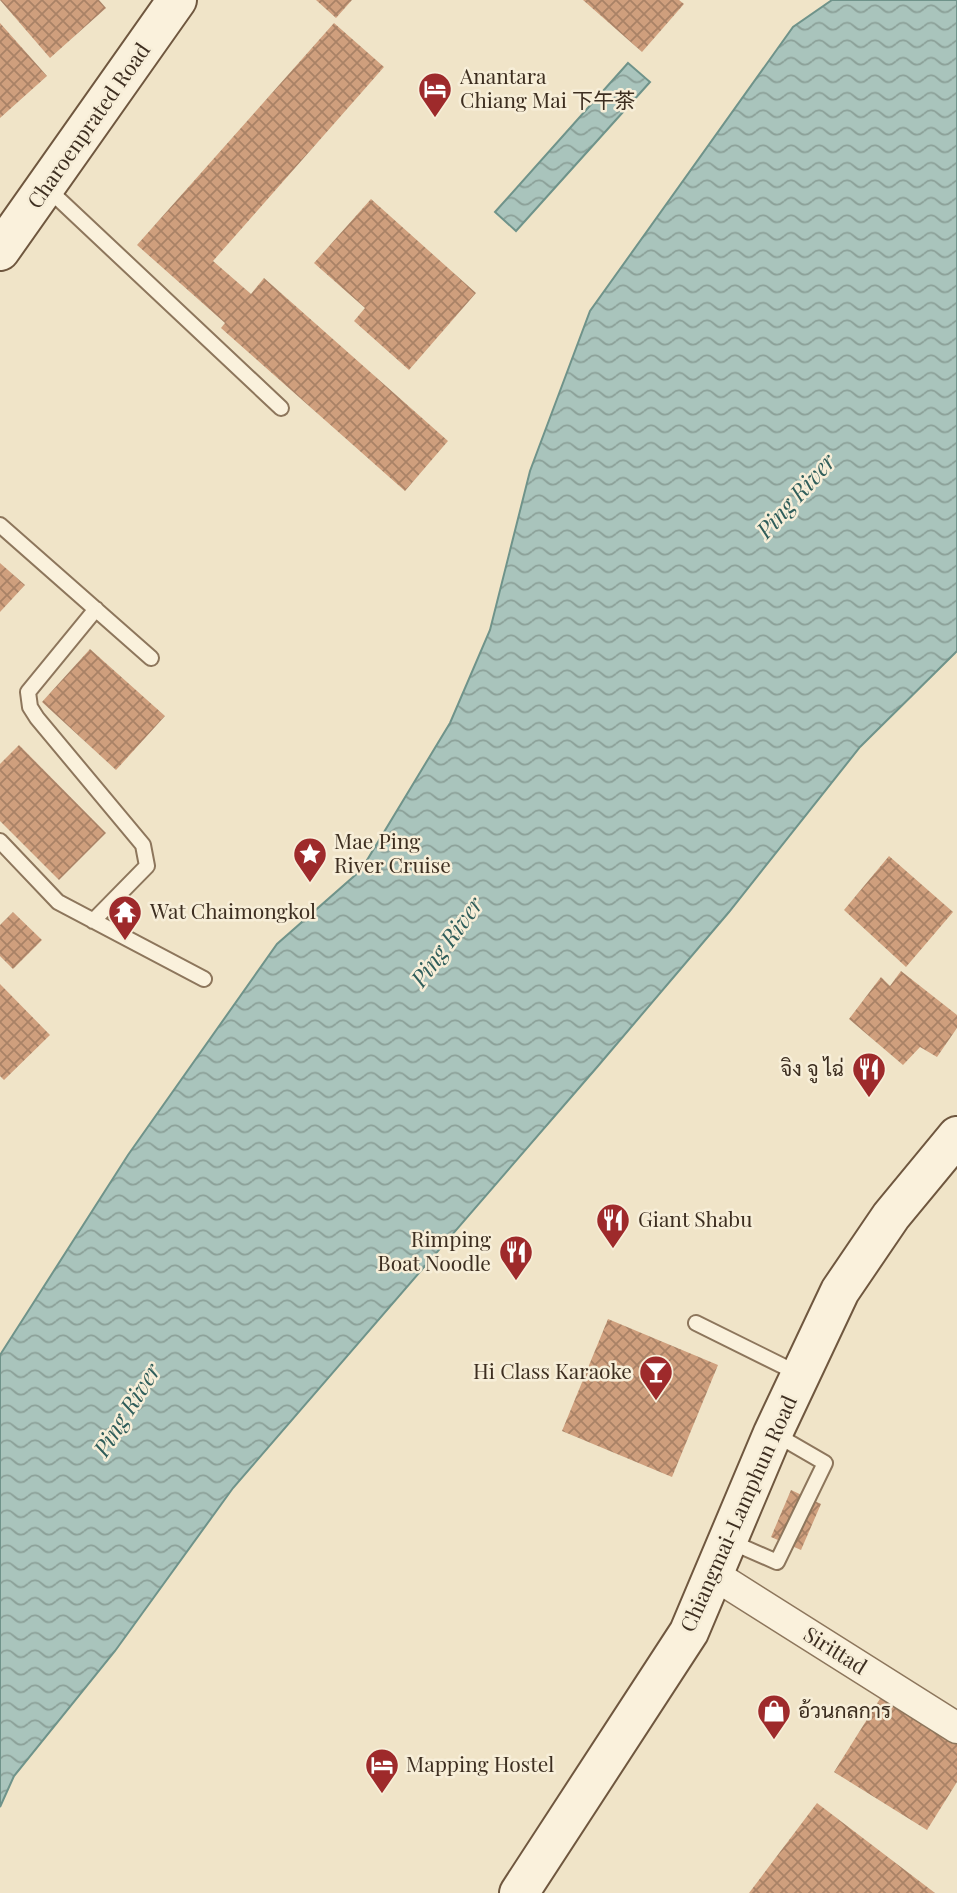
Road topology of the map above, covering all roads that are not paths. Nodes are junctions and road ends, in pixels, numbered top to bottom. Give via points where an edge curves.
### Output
1 (163, 6) edge
2 (46, 187) junction
3 (0, 251) edge
4 (281, 408) dead end
5 (0, 525) edge
6 (96, 609) junction
7 (151, 658) dead end
8 (0, 841) edge
9 (93, 921) junction
10 (204, 979) dead end
11 (957, 1136) edge
12 (696, 1323) dead end
13 (800, 1375) junction
14 (772, 1433) junction
15 (721, 1557) junction
16 (957, 1728) edge
17 (519, 1893) edge

1 - 2 main road, Charoenprated Road
2 - 3 main road, Charoenprated Road
2 - 4 lane
5 - 6 lane
6 - 7 lane
6 - 9 lane via 28,692 37,718 143,845 147,866
8 - 9 lane via 58,902
9 - 10 lane
11 - 13 main road, Chiangmai-Lamphun Road via 891,1216 840,1291
12 - 13 lane
13 - 14 main road, Chiangmai-Lamphun Road
14 - 15 main road, Chiangmai-Lamphun Road
14 - 15 lane via 825,1463 777,1562
15 - 16 street, Sirittad
15 - 17 main road, Chiangmai-Lamphun Road via 689,1632

